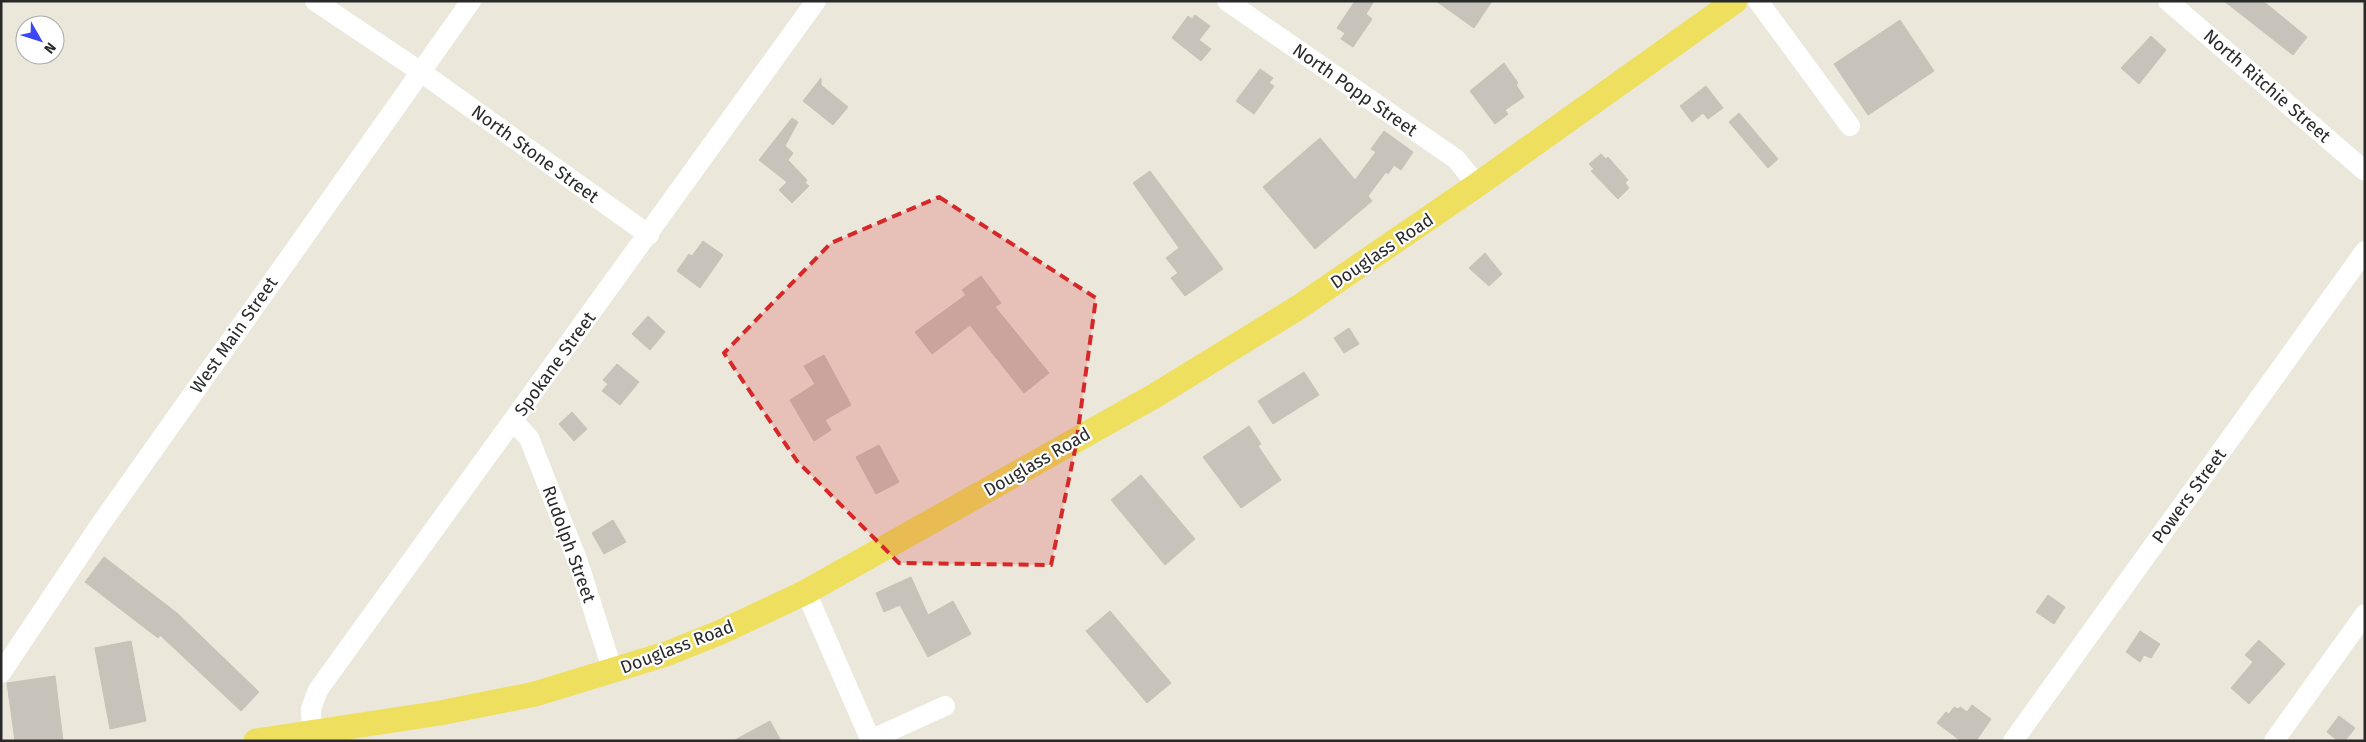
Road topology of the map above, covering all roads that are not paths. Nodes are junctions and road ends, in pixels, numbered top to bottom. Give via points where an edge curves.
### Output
1 (315, 1) edge
2 (471, 1) edge
3 (816, 1) edge
4 (1227, 1) edge
5 (1735, 1) edge
6 (1758, 1) edge
7 (2168, 1) edge
8 (421, 72) junction
9 (1850, 126) dead end
10 (2365, 171) edge
11 (1477, 185) junction
12 (649, 235) junction
13 (2365, 251) edge
14 (514, 422) junction
15 (806, 592) junction
16 (2365, 614) edge
17 (613, 672) junction
18 (1, 673) edge
19 (945, 706) dead end
20 (312, 733) junction
21 (256, 741) edge
22 (870, 741) edge
23 (2013, 741) edge
24 (2274, 741) edge

1 - 8 street, North Stone Street
2 - 8 street, West Main Street
3 - 12 street, Spokane Street
4 - 11 street, North Popp Street via 1456,159
5 - 11 main road, Douglass Road
6 - 9 street
7 - 10 street, North Ritchie Street
8 - 12 street, North Stone Street
8 - 18 street, West Main Street via 106,518
11 - 15 main road, Douglass Road via 1242,343
12 - 14 street, Spokane Street
13 - 23 street, Powers Street
14 - 17 street, Rudolph Street via 529,438 578,562
14 - 20 street, Spokane Street via 318,690 311,709
15 - 17 main road, Douglass Road via 721,632
15 - 22 street
16 - 24 street
17 - 20 main road, Douglass Road via 488,705
19 - 22 street
20 - 21 main road, Douglass Road

